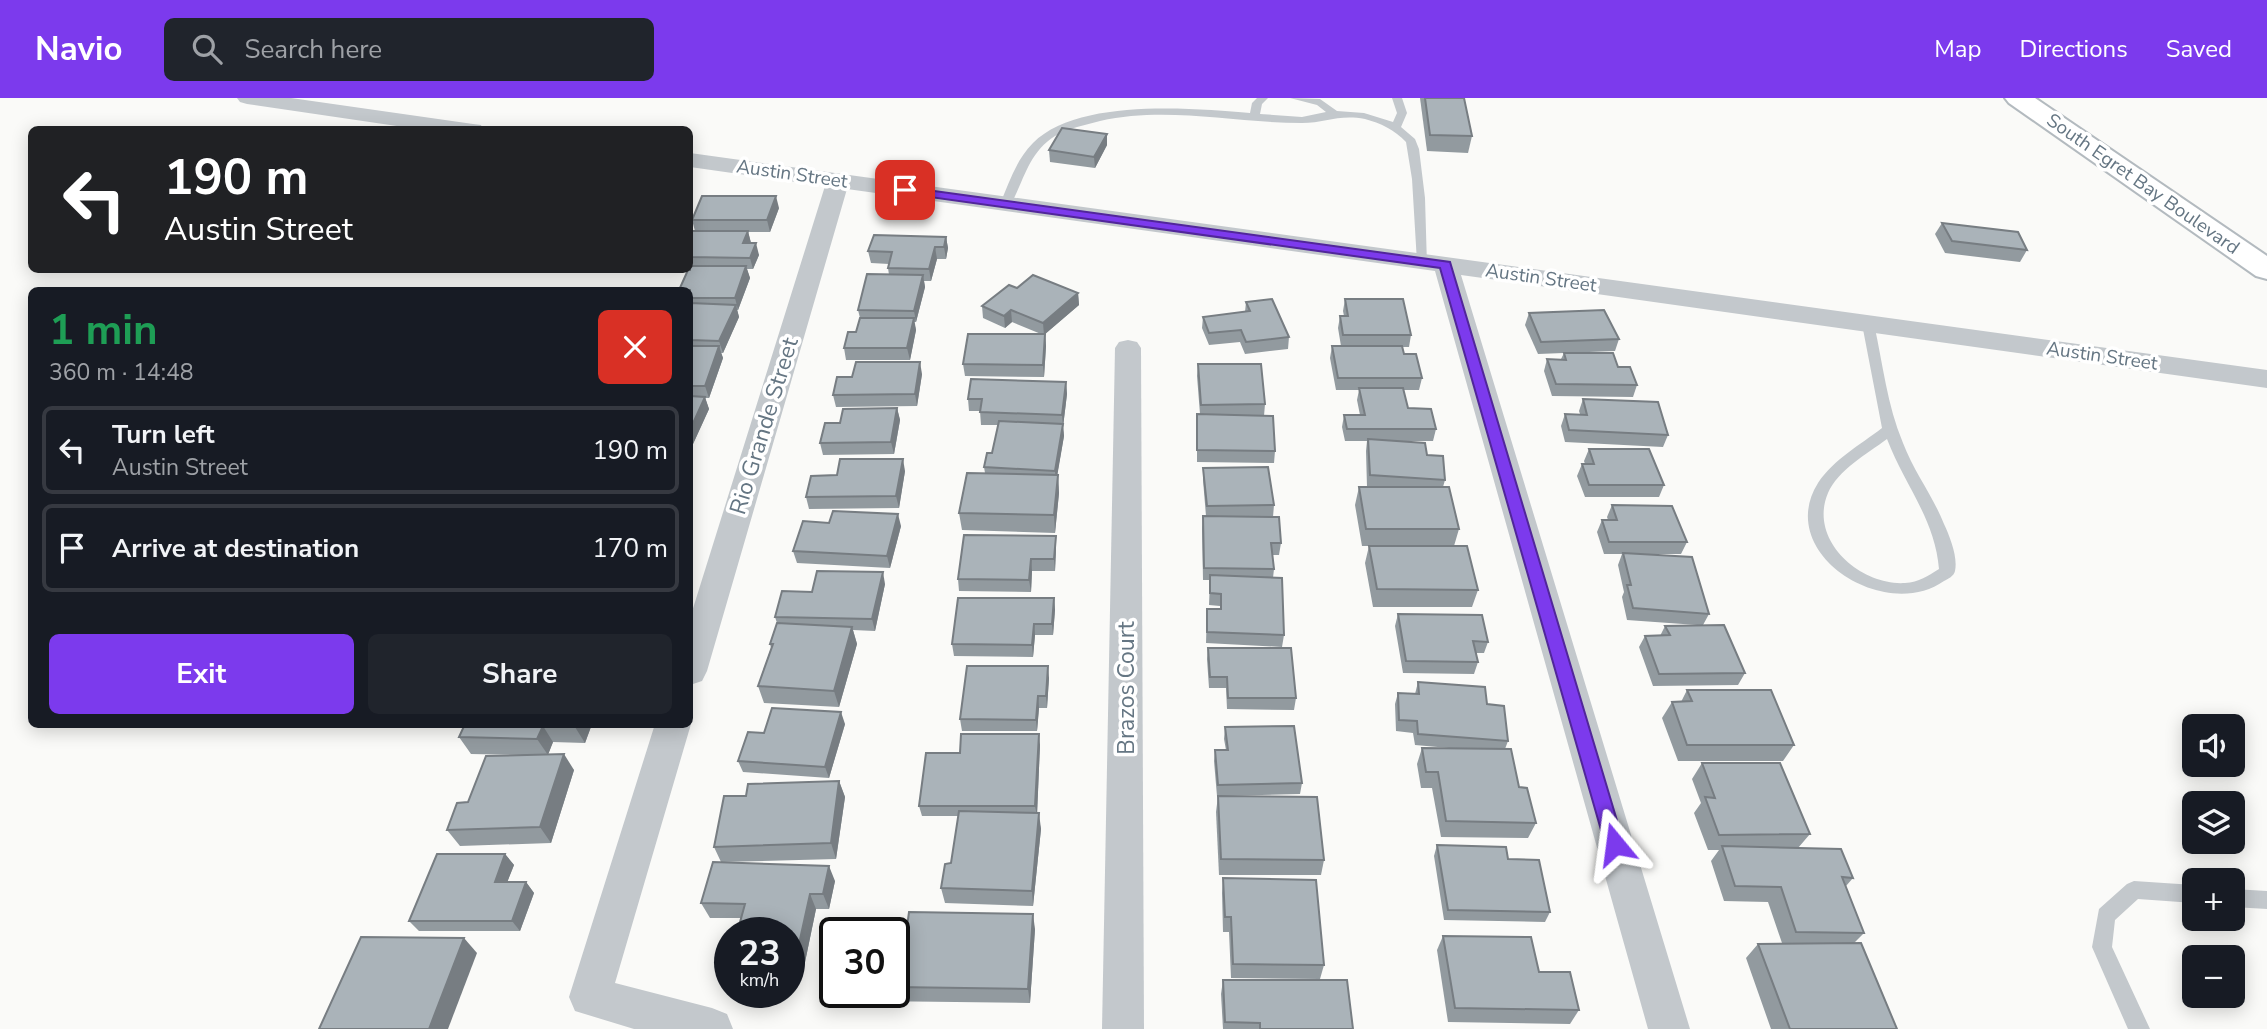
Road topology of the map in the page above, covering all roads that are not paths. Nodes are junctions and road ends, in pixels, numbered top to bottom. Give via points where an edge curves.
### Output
1 (247, 98) edge
2 (1263, 98) edge
3 (1295, 98) edge
4 (1397, 98) edge
5 (2018, 98) edge
6 (1334, 114) junction
7 (1255, 116) junction
8 (445, 126) edge
9 (1396, 127) junction
10 (693, 160) edge
11 (838, 181) junction
12 (1006, 204) junction
13 (1434, 263) junction
14 (2267, 270) edge
15 (1868, 324) junction
16 (1128, 348) dead end
17 (2267, 379) edge
18 (1890, 429) junction
19 (693, 661) edge
20 (672, 728) edge
21 (2182, 893) edge
22 (2245, 899) edge
23 (2267, 900) edge
24 (712, 1029) edge
25 (1123, 1029) edge
26 (1669, 1029) edge
27 (2139, 1029) edge

1 - 8 street
2 - 7 lane
3 - 6 lane via 1320,102
4 - 9 lane via 1402,113
5 - 14 main road, South Egret Bay Boulevard
6 - 7 lane via 1303,120
6 - 9 lane
7 - 12 lane via 1150,109 1122,111 1064,127 1032,149
9 - 13 lane via 1413,144
10 - 11 street, Austin Street
11 - 12 street, Austin Street
11 - 19 street, Rio Grande Street
12 - 13 street, Austin Street
13 - 15 street, Austin Street
13 - 26 street
15 - 17 street, Austin Street
15 - 18 lane
16 - 25 street, Brazos Court
18 - 18 lane via 1942,530 1947,552 1947,571 1936,583 1918,590 1895,590 1848,572 1832,557 1817,524 1820,494 1829,480
20 - 24 street via 590,997
21 - 27 lane via 2134,890 2106,916 2102,947
22 - 23 lane

